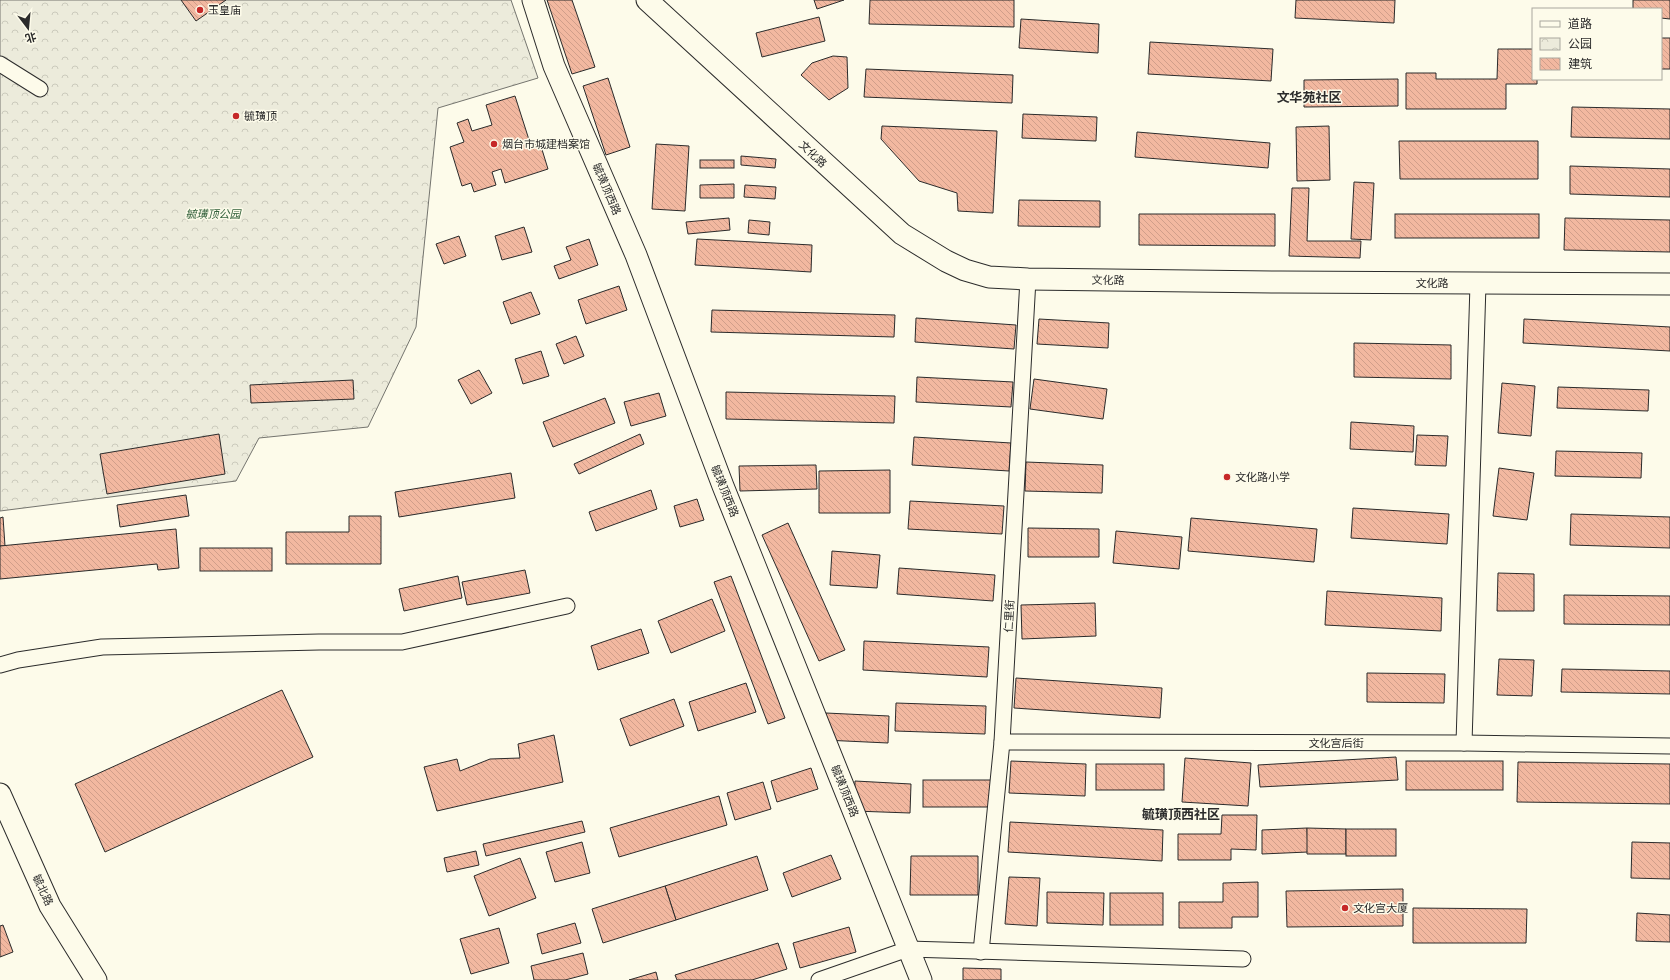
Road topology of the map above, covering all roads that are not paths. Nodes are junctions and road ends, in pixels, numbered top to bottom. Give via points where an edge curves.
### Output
1 (532, 0) edge
2 (647, 0) edge
3 (0, 64) edge
4 (40, 89) dead end
5 (1028, 279) junction
6 (1478, 284) junction
7 (1670, 284) edge
8 (567, 606) dead end
9 (0, 665) edge
10 (1002, 742) junction
11 (1464, 743) junction
12 (1670, 746) edge
13 (0, 794) edge
14 (908, 949) junction
15 (981, 952) junction
16 (1243, 959) dead end
17 (96, 980) edge
18 (819, 980) edge
19 (921, 980) edge

1 - 14 street, 毓璜顶西路 via 554,66 636,256 706,444
2 - 5 street, 文化路 via 902,234 946,262 965,270 989,277
3 - 4 street
5 - 6 street, 文化路
5 - 10 street, 仁里街
6 - 7 street, 文化路
6 - 11 street
8 - 9 street via 402,642 102,647
10 - 11 street, 文化宫后街
10 - 15 street, 仁里街
11 - 12 street, 文化宫后街
13 - 17 street, 毓北路 via 50,906
14 - 15 street
14 - 18 street
14 - 19 street, 毓璜顶西路
15 - 16 street

